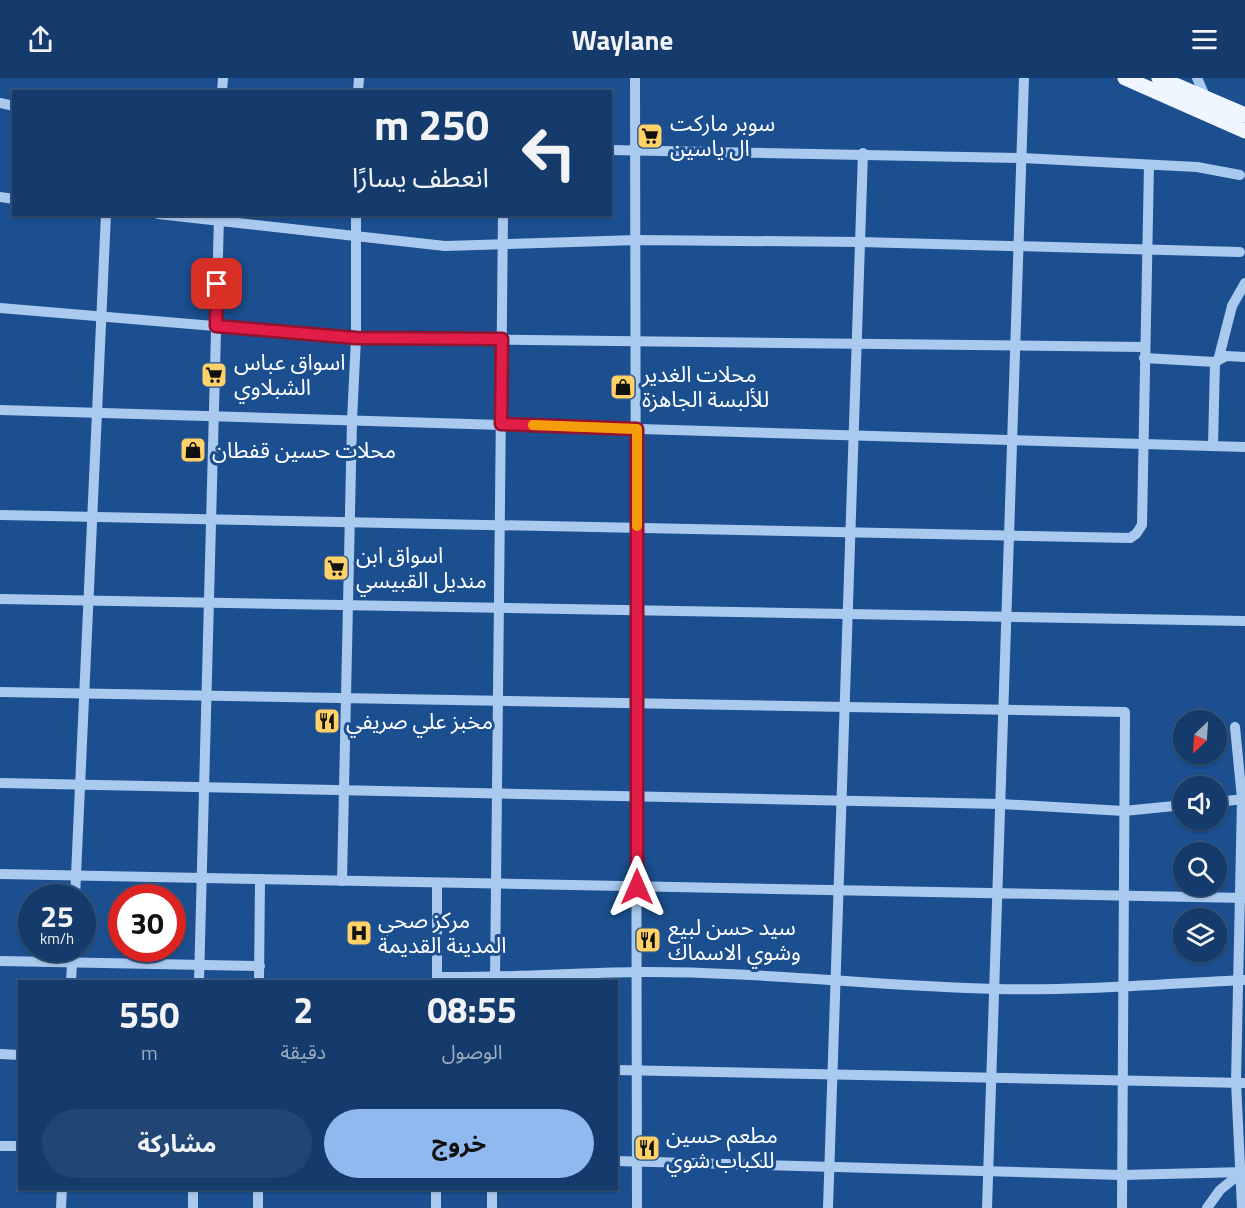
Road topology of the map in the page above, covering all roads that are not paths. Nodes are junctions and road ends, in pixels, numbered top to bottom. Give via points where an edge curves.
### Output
1 (635, 78) edge
2 (1024, 78) edge
3 (1125, 78) edge
4 (1158, 78) edge
5 (1197, 78) edge
6 (1205, 96) junction
7 (1245, 115) edge
8 (1245, 131) edge
9 (612, 150) edge
10 (637, 150) junction
11 (863, 153) junction
12 (1022, 158) junction
13 (1149, 165) junction
14 (1240, 175) dead end
15 (106, 216) edge
16 (188, 216) edge
17 (356, 216) edge
18 (503, 216) edge
19 (219, 218) edge
20 (356, 236) junction
21 (637, 240) junction
22 (860, 242) junction
23 (503, 246) junction
24 (1020, 246) junction
25 (1147, 248) junction
26 (1240, 252) dead end
27 (1245, 283) edge
28 (0, 308) edge
29 (101, 316) junction
30 (216, 326) junction
31 (356, 338) junction
32 (502, 339) junction
33 (637, 341) junction
34 (857, 344) junction
35 (1016, 345) junction
36 (1144, 353) junction
37 (1245, 357) edge
38 (1217, 360) junction
39 (0, 410) edge
40 (97, 412) junction
41 (214, 416) junction
42 (352, 420) junction
43 (501, 424) junction
44 (637, 429) junction
45 (854, 435) junction
46 (1013, 440) junction
47 (1142, 443) junction
48 (1213, 446) junction
49 (1245, 447) edge
50 (0, 515) edge
51 (93, 517) junction
52 (211, 519) junction
53 (350, 522) junction
54 (500, 525) junction
55 (637, 528) junction
56 (850, 532) junction
57 (1010, 535) junction
58 (0, 599) edge
59 (89, 601) junction
60 (209, 603) junction
61 (348, 606) junction
62 (499, 609) junction
63 (637, 612) junction
64 (848, 616) junction
65 (1007, 619) junction
66 (1245, 621) edge
67 (0, 692) edge
68 (85, 694) junction
69 (207, 696) junction
70 (346, 699) junction
71 (498, 701) junction
72 (637, 704) junction
73 (845, 707) junction
74 (1004, 710) junction
75 (1235, 727) dead end
76 (0, 783) edge
77 (80, 785) junction
78 (204, 787) junction
79 (344, 790) junction
80 (496, 793) junction
81 (637, 796) junction
82 (1244, 799) edge
83 (842, 800) junction
84 (1227, 801) edge
85 (1001, 804) junction
86 (1173, 806) edge
87 (1124, 811) junction
88 (0, 874) edge
89 (76, 876) junction
90 (201, 878) junction
91 (260, 879) junction
92 (342, 881) junction
93 (437, 883) junction
94 (76, 884) edge
95 (496, 884) junction
96 (637, 887) junction
97 (838, 891) junction
98 (998, 894) junction
99 (1124, 896) junction
100 (1242, 898) edge
101 (0, 961) edge
102 (18, 961) edge
103 (72, 962) joint
104 (199, 964) junction
105 (260, 966) junction
106 (637, 972) junction
107 (437, 979) edge
108 (836, 979) junction
109 (71, 980) edge
110 (199, 980) edge
111 (260, 980) edge
112 (495, 980) edge
113 (1242, 980) edge
114 (1123, 987) junction
115 (995, 989) junction
116 (0, 1054) edge
117 (18, 1054) edge
118 (618, 1070) edge
119 (637, 1071) junction
120 (832, 1074) junction
121 (992, 1078) junction
122 (1122, 1082) junction
123 (1240, 1083) edge
124 (0, 1146) edge
125 (18, 1146) edge
126 (618, 1161) edge
127 (637, 1161) junction
128 (829, 1166) junction
129 (989, 1170) junction
130 (1244, 1171) edge
131 (1122, 1175) junction
132 (62, 1190) edge
133 (193, 1190) edge
134 (258, 1190) edge
135 (436, 1190) edge
136 (492, 1190) edge
137 (61, 1208) edge
138 (193, 1208) edge
139 (258, 1208) edge
140 (436, 1208) edge
141 (492, 1208) edge
142 (637, 1208) edge
143 (828, 1208) edge
144 (987, 1208) edge
145 (1122, 1208) edge
146 (1207, 1208) edge
147 (1242, 1208) edge

1 - 10 street
2 - 12 street
3 - 8 main road
4 - 6 main road
5 - 6 street
6 - 7 main road
9 - 10 street
10 - 11 street
10 - 21 street
11 - 12 street
11 - 22 street
12 - 13 street
12 - 24 street
13 - 14 street via 1197,167
13 - 25 street
15 - 29 street
16 - 19 street
17 - 20 street
18 - 23 street
19 - 20 street
19 - 30 street
20 - 23 street via 445,246
20 - 31 street
21 - 22 street
21 - 23 street
21 - 33 street
22 - 24 street
22 - 34 street
23 - 32 street
24 - 25 street
24 - 35 street
25 - 26 street
25 - 36 street
27 - 38 street via 1232,306
28 - 29 street
29 - 30 street
29 - 40 street
30 - 31 street
30 - 41 street
31 - 32 street
31 - 42 street
32 - 33 street
32 - 43 street
33 - 34 street
33 - 44 street
34 - 35 street
34 - 45 street
35 - 36 street
35 - 46 street
36 - 38 street
36 - 47 street
37 - 38 street
38 - 48 street
39 - 40 street
40 - 41 street
40 - 51 street
41 - 42 street
41 - 52 street
42 - 43 street
42 - 53 street
43 - 44 street
43 - 54 street
44 - 45 street
44 - 55 street
45 - 46 street
45 - 56 street
46 - 47 street
46 - 57 street
47 - 48 street
47 - 57 street via 1142,525 1136,534 1130,538
48 - 49 street
50 - 51 street
51 - 52 street
51 - 59 street
52 - 53 street
52 - 60 street
53 - 54 street
53 - 61 street
54 - 55 street
54 - 62 street
55 - 56 street
55 - 63 street
56 - 57 street
56 - 64 street
57 - 65 street
58 - 59 street
59 - 60 street
59 - 68 street
60 - 61 street
60 - 69 street
61 - 62 street
61 - 70 street
62 - 63 street
62 - 71 street
63 - 64 street
63 - 72 street
64 - 65 street
64 - 73 street
65 - 66 street
65 - 74 street
67 - 68 street
68 - 69 street
68 - 77 street
69 - 70 street
69 - 78 street
70 - 71 street
70 - 79 street
71 - 72 street
71 - 80 street
72 - 73 street
72 - 81 street
73 - 74 street
73 - 83 street
74 - 85 street
74 - 87 street via 1125,712
75 - 82 street
76 - 77 street
77 - 78 street
77 - 89 street
78 - 79 street
78 - 90 street
79 - 80 street
79 - 92 street
80 - 81 street
80 - 95 street
81 - 83 street
81 - 96 street
82 - 84 street
82 - 100 street
83 - 85 street
83 - 97 street
85 - 87 street
85 - 98 street
86 - 87 street
87 - 99 street
88 - 89 street
89 - 90 street
89 - 94 street
90 - 91 street
90 - 104 street
91 - 92 street
91 - 105 street
92 - 93 street
93 - 95 street
93 - 107 street
95 - 96 street
95 - 112 street
96 - 97 street
96 - 106 street
97 - 98 street
97 - 108 street
98 - 99 street
98 - 115 street
99 - 100 street
99 - 114 street
100 - 113 street
101 - 102 street
103 - 104 street
103 - 109 street
104 - 105 street
104 - 110 street
105 - 111 street
106 - 108 street
106 - 112 street
106 - 119 street
107 - 112 street
108 - 115 street
108 - 120 street
113 - 114 street
113 - 123 street
114 - 115 street
114 - 122 street
115 - 121 street
116 - 117 street
118 - 119 street
119 - 120 street
119 - 127 street
120 - 121 street
120 - 128 street
121 - 122 street
121 - 129 street
122 - 123 street
122 - 131 street
123 - 130 street
124 - 125 street
126 - 127 street
127 - 128 street
127 - 142 street
128 - 129 street
128 - 143 street
129 - 131 street
129 - 144 street
130 - 131 street
130 - 146 street via 1220,1190
130 - 147 street
131 - 145 street
132 - 137 street
133 - 138 street
134 - 139 street
135 - 140 street
136 - 141 street

